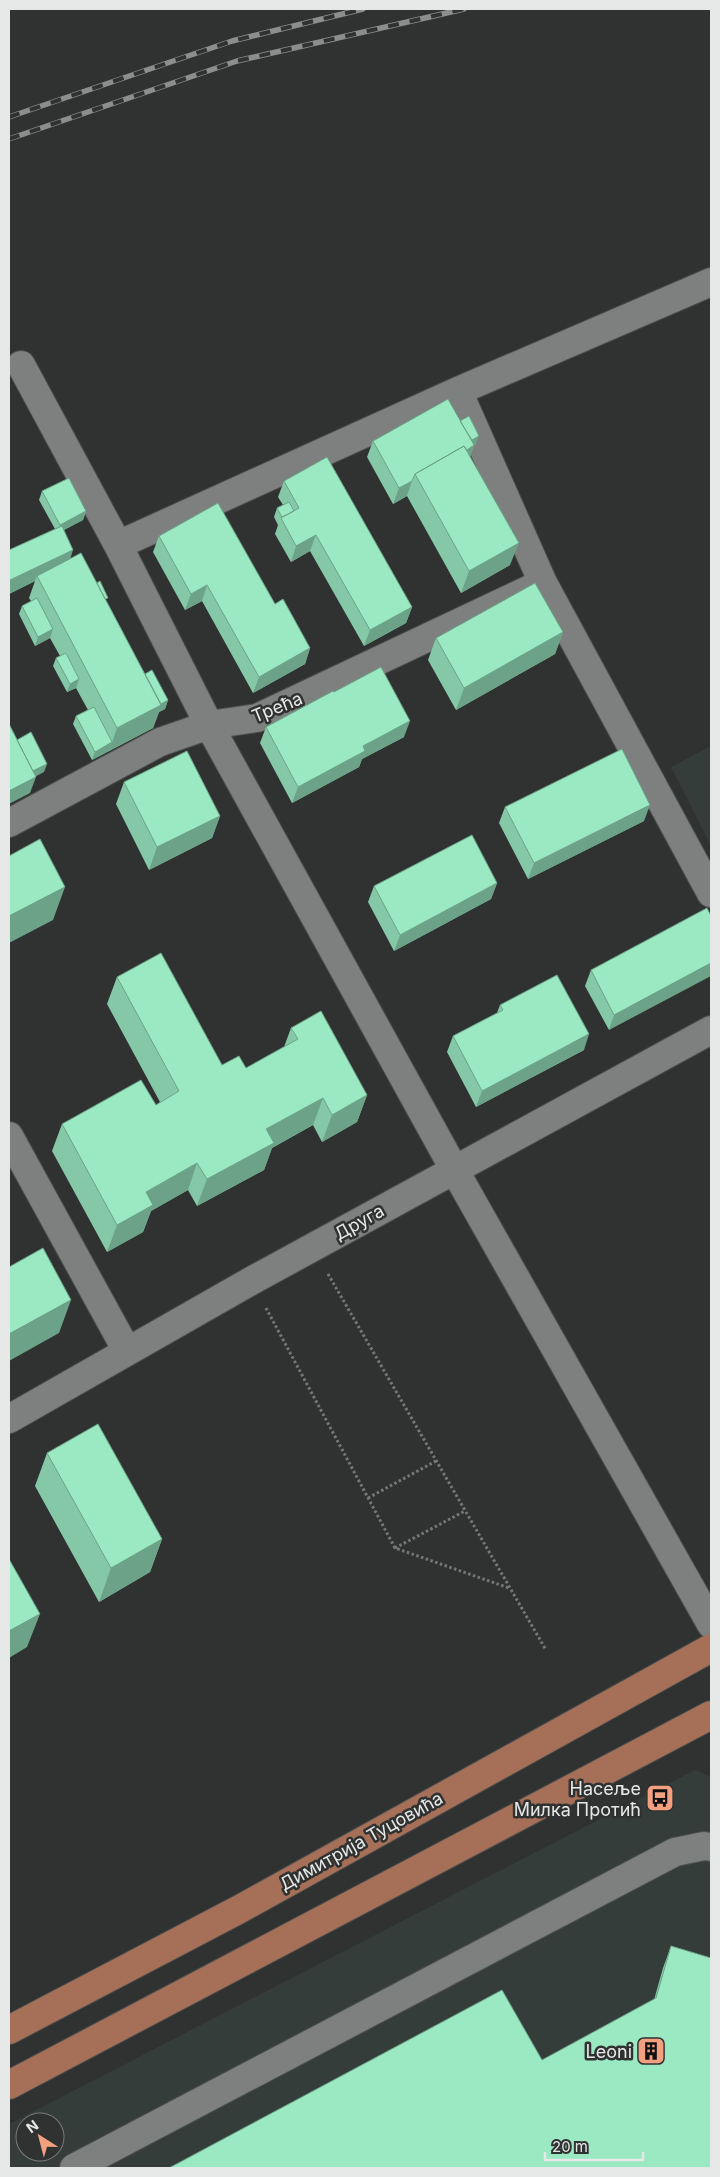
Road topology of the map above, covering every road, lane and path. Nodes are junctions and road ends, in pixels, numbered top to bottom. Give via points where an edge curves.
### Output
1 (711, 282) edge
2 (21, 365) dead end
3 (458, 391) junction
4 (118, 546) junction
5 (543, 583) junction
6 (209, 725) junction
7 (9, 823) edge
8 (711, 893) edge
9 (711, 1030) edge
10 (9, 1136) edge
11 (454, 1170) junction
12 (312, 1247) junction
13 (251, 1281) junction
14 (127, 1351) junction
15 (9, 1418) edge
16 (436, 1461) junction
17 (368, 1498) junction
18 (465, 1511) junction
19 (395, 1548) junction
20 (510, 1588) junction
21 (711, 1624) edge
22 (711, 1648) edge
23 (546, 1650) dead end
24 (711, 1715) edge
25 (711, 1847) edge
26 (9, 2030) edge
27 (9, 2085) edge
28 (74, 2168) edge

1 - 3 street
2 - 4 street
3 - 4 street
3 - 5 street
4 - 6 street
5 - 6 street, Трећа via 257,718
5 - 8 street
6 - 7 street, Трећа via 160,742
6 - 11 street
9 - 11 street, Друга
10 - 14 street
11 - 12 street, Друга
11 - 21 street
12 - 13 street, Друга
12 - 16 path
13 - 14 street, Друга
13 - 17 path
14 - 15 street, Друга
16 - 17 path
16 - 18 path
17 - 19 path
18 - 19 path
18 - 20 path
19 - 20 path
20 - 23 path
22 - 26 main road, Димитрија Туцовића via 238,1910
24 - 27 main road
25 - 28 street via 675,1852

